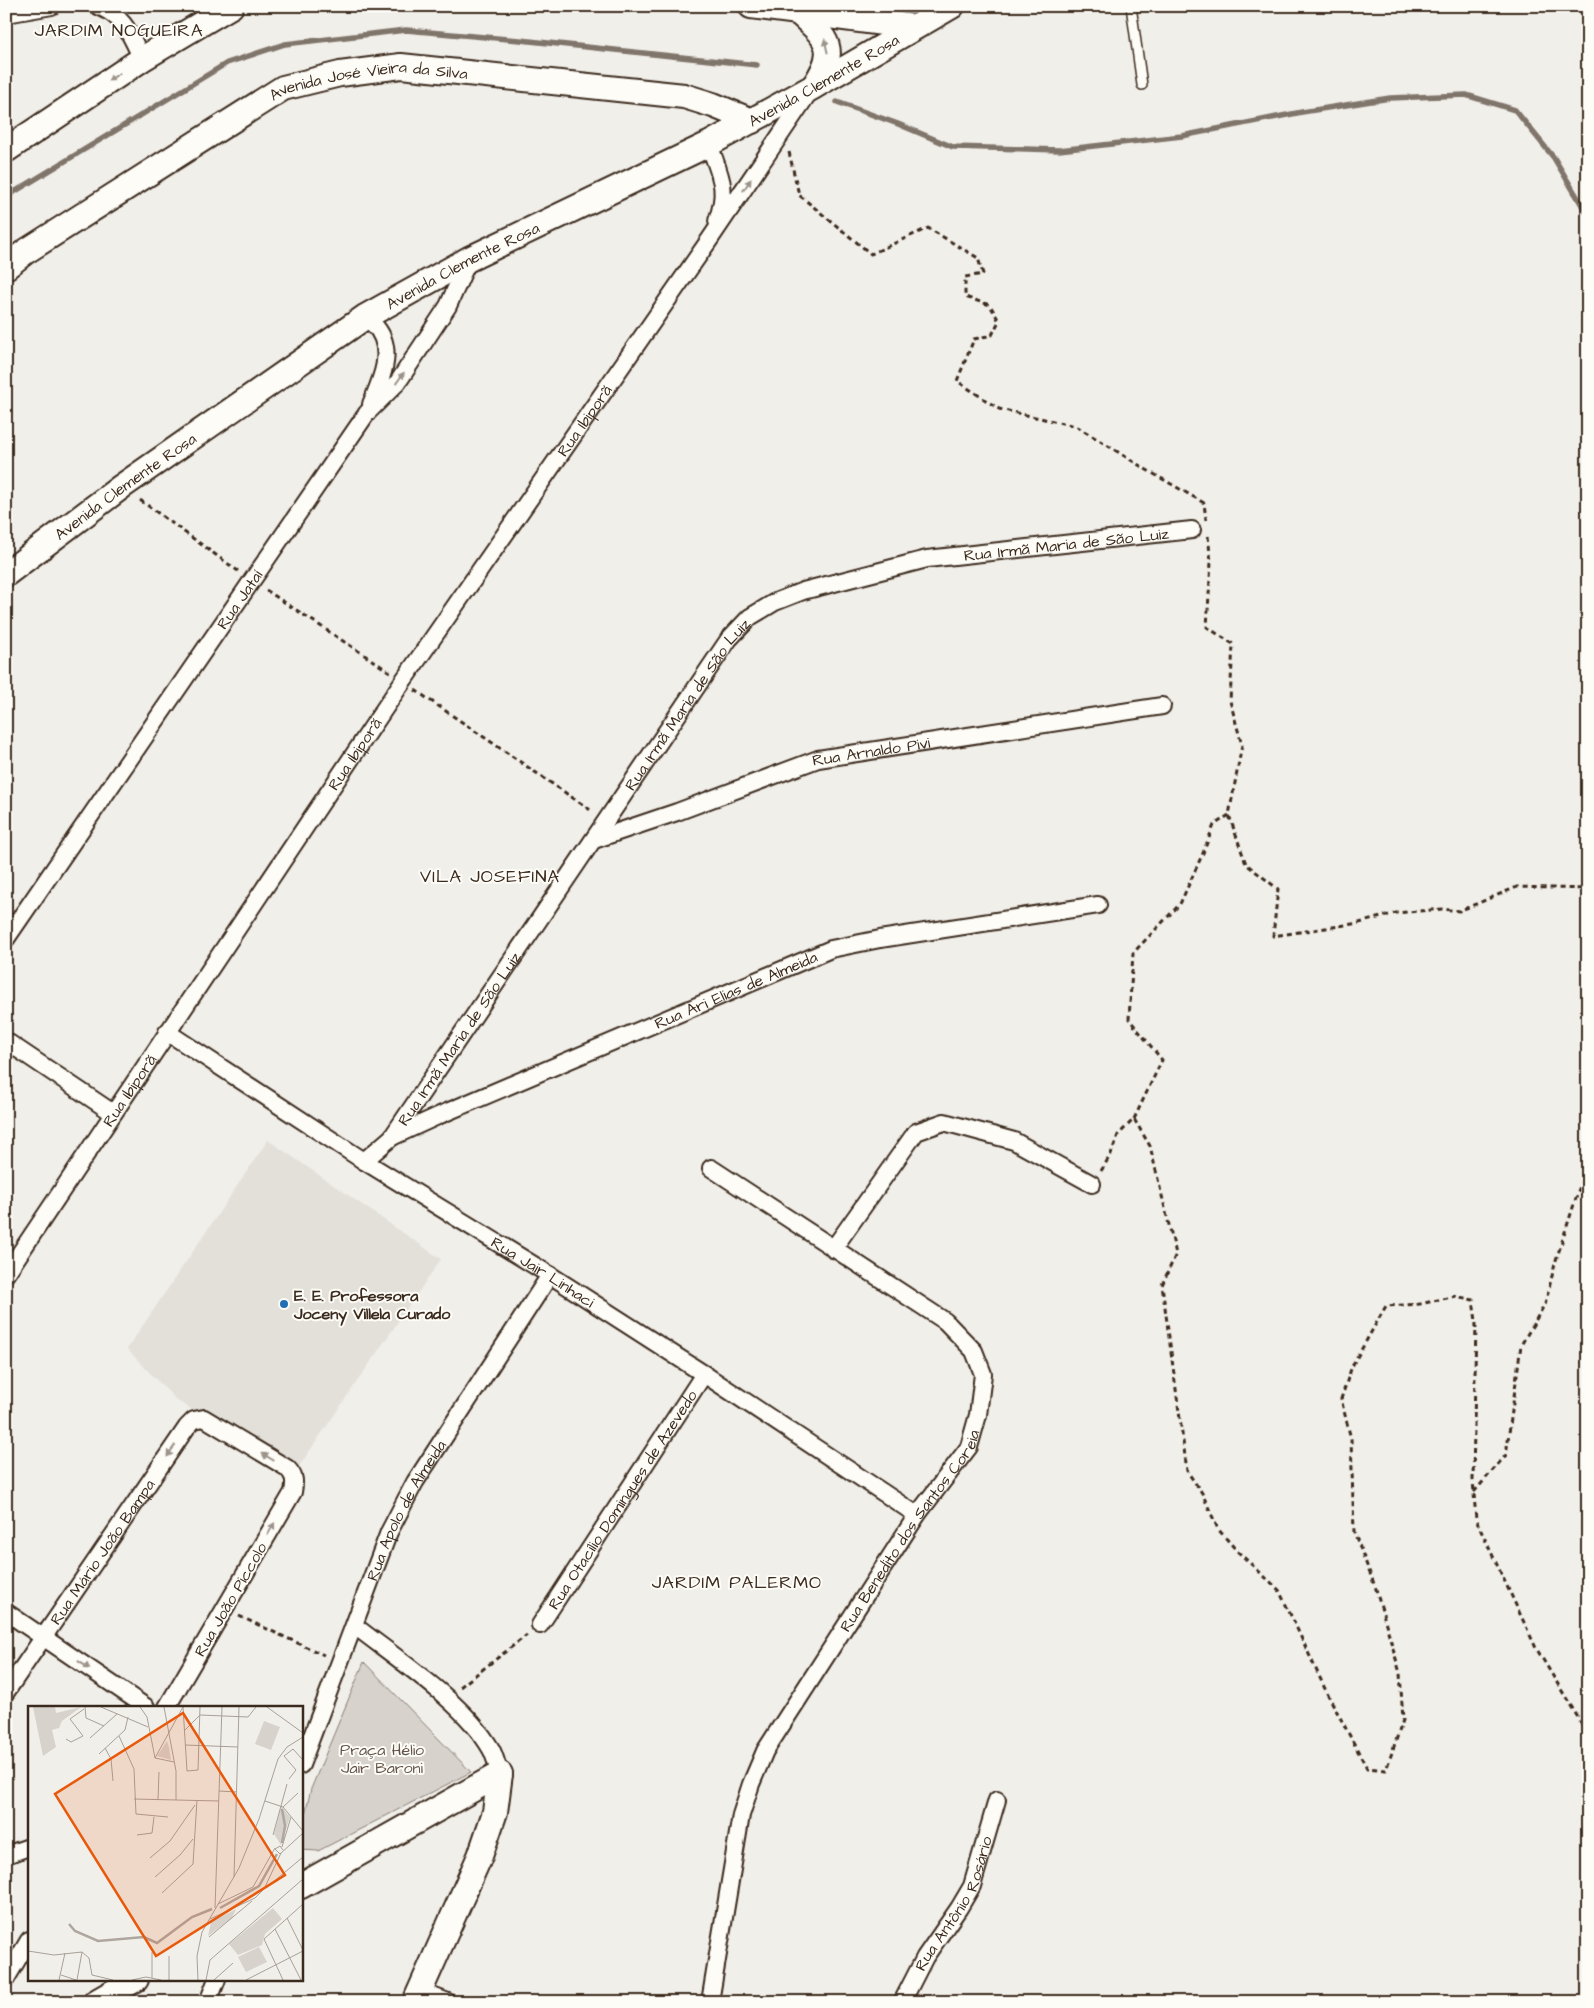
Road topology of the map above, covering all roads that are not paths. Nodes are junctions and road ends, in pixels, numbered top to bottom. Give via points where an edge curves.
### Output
1 (52, 6) edge
2 (98, 6) edge
3 (231, 6) edge
4 (751, 6) edge
5 (952, 6) edge
6 (1131, 6) edge
7 (799, 13) junction
8 (6, 14) edge
9 (914, 27) junction
10 (142, 59) junction
11 (1142, 85) dead end
12 (813, 87) junction
13 (752, 121) junction
14 (709, 144) junction
15 (6, 150) edge
16 (710, 239) junction
17 (16, 254) edge
18 (469, 259) junction
19 (6, 268) edge
20 (366, 317) junction
21 (367, 413) junction
22 (1202, 528) road end
23 (6, 574) edge
24 (1162, 706) dead end
25 (594, 840) junction
26 (1098, 905) dead end
27 (6, 939) edge
28 (167, 1032) junction
29 (6, 1041) edge
30 (113, 1113) junction
31 (392, 1138) junction
32 (364, 1161) junction
33 (710, 1168) dead end
34 (1092, 1184) road end
35 (833, 1250) junction
36 (6, 1274) edge
37 (550, 1275) junction
38 (704, 1374) junction
39 (204, 1418) joint
40 (917, 1515) junction
41 (6, 1612) edge
42 (540, 1625) road end
43 (355, 1626) junction
44 (44, 1638) junction
45 (6, 1692) edge
46 (145, 1706) edge
47 (168, 1706) edge
48 (302, 1762) edge
49 (500, 1774) junction
50 (997, 1800) dead end
51 (28, 1847) edge
52 (6, 1855) edge
53 (302, 1885) edge
54 (28, 1942) edge
55 (6, 1978) edge
56 (134, 1980) edge
57 (217, 1980) edge
58 (417, 1996) edge
59 (96, 2002) edge
60 (208, 2002) edge
61 (448, 2002) edge
62 (710, 2002) edge
63 (902, 2002) edge

1 - 8 street
2 - 10 street via 123,22
3 - 10 main road
4 - 7 main road
5 - 9 main road, Avenida Clemente Rosa
6 - 11 lane
7 - 9 main road
12 -> 7 main road via 828,59 827,44 820,32
9 - 12 main road, Avenida Clemente Rosa
10 -> 15 main road
12 - 13 main road, Avenida Clemente Rosa
16 -> 12 street, Rua Ibiporã
13 - 14 main road, Avenida Clemente Rosa
13 - 17 main road, Avenida José Vieira da Silva via 684,96 401,66 340,74 283,88
14 - 16 street, Rua Ibiporã via 724,188 722,206
14 - 18 main road, Avenida Clemente Rosa
16 - 28 street, Rua Ibiporã via 402,681
17 - 19 main road, Avenida José Vieira da Silva
18 - 20 main road, Avenida Clemente Rosa
21 -> 18 street, Rua Jataí via 398,382 408,367 448,306
20 - 21 street via 386,344 384,372
20 - 23 main road, Avenida Clemente Rosa via 121,487
21 - 27 street, Rua Jataí
22 - 25 street, Rua Irmã Maria de São Luiz via 927,559 803,591 775,602 750,617 729,639
24 - 25 street, Rua Arnaldo Pivi via 818,759
25 - 31 street, Rua Irmã Maria de São Luiz
26 - 31 street, Rua Ari Elias de Almeida via 831,949
28 - 30 street, Rua Ibiporã
28 - 32 street, Rua Jair Linhaci
29 - 30 street
30 - 36 street, Rua Ibiporã
31 - 32 street, Rua Irmã Maria de São Luiz
32 - 37 street, Rua Jair Linhaci
33 - 35 street, Rua Benedito dos Santos Coreia
34 - 35 street via 1014,1140 944,1122 916,1132
35 - 40 street, Rua Benedito dos Santos Coreia via 945,1321 974,1350 983,1374 978,1415 969,1447
37 - 38 street, Rua Jair Linhaci
37 - 43 street, Rua Apolo de Almeida via 416,1482 389,1532
38 - 40 street, Rua Jair Linhaci
38 - 42 street, Rua Otacílio Domingues de Azevedo
39 -> 44 street, Rua Mário João Bampa via 194,1420 187,1427
47 -> 39 street, Rua João Piccolo via 293,1492 295,1483 286,1468
40 - 62 street, Rua Benedito dos Santos Coreia via 765,1751 742,1815
41 - 44 street
43 - 48 street, Rua Apolo de Almeida
43 - 49 street via 446,1698 477,1728 492,1750
44 - 45 street, Rua Mário João Bampa
44 -> 46 street
49 - 53 main road
49 - 58 main road via 496,1812 480,1856
50 - 63 street, Rua Antônio Rosário via 972,1886 926,1957
51 - 52 street
54 - 55 street
56 - 59 main road
57 - 60 street
58 - 61 street

